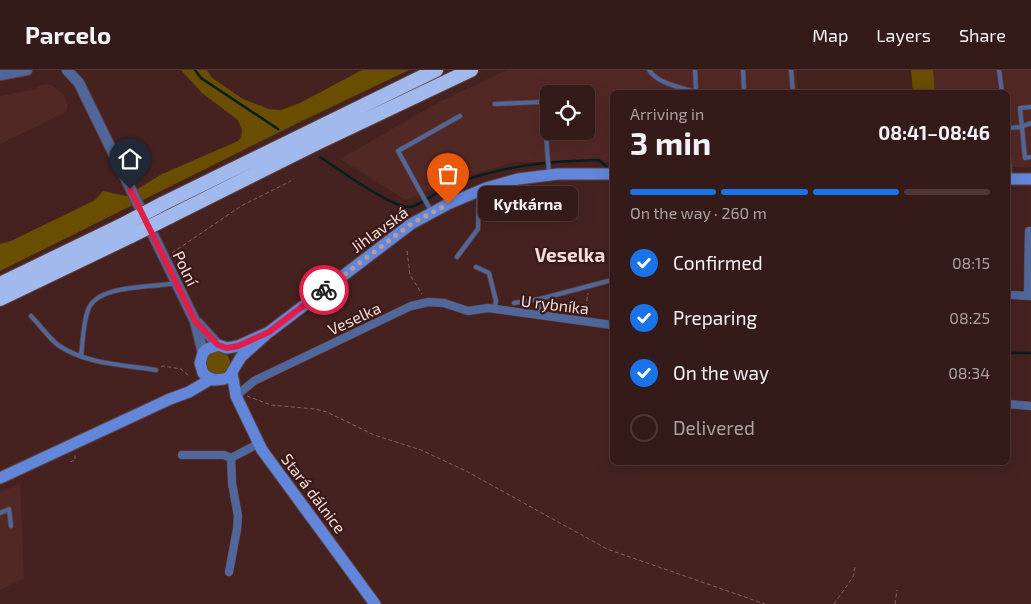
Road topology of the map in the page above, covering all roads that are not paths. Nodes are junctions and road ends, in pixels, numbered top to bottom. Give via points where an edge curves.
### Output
1 (27, 70) edge
2 (67, 70) edge
3 (436, 70) edge
4 (471, 70) edge
5 (649, 70) edge
6 (695, 70) edge
7 (742, 70) edge
8 (791, 70) edge
9 (1000, 70) edge
10 (0, 75) edge
11 (690, 90) edge
12 (696, 90) edge
13 (744, 90) edge
14 (793, 90) edge
15 (1002, 90) edge
16 (495, 104) dead end
17 (1031, 107) edge
18 (460, 116) dead end
19 (1031, 123) edge
20 (1021, 127) junction
21 (1010, 128) edge
22 (1031, 157) edge
23 (549, 170) junction
24 (610, 174) edge
25 (1010, 179) edge
26 (1031, 179) edge
27 (478, 191) junction
28 (429, 208) junction
29 (166, 210) junction
30 (128, 230) junction
31 (1029, 231) dead end
32 (457, 257) dead end
33 (476, 268) dead end
34 (610, 280) edge
35 (176, 283) junction
36 (0, 284) edge
37 (1013, 295) dead end
38 (1030, 296) edge
39 (0, 299) edge
40 (540, 299) junction
41 (514, 303) dead end
42 (494, 309) junction
43 (540, 315) junction
44 (32, 316) dead end
45 (195, 321) junction
46 (610, 325) edge
47 (269, 332) junction
48 (223, 346) junction
49 (203, 353) junction
50 (81, 356) junction
51 (201, 368) junction
52 (234, 368) junction
53 (156, 370) road end
54 (214, 380) junction
55 (236, 396) junction
56 (170, 399) junction
57 (1010, 404) edge
58 (1031, 406) edge
59 (258, 444) junction
60 (182, 454) dead end
61 (231, 458) junction
62 (0, 478) edge
63 (0, 513) edge
64 (12, 526) dead end
65 (229, 572) dead end
66 (375, 604) edge

1 - 10 street
2 - 35 street, Polní via 79,83
3 - 29 highway
4 - 29 highway via 318,143
5 - 11 lane via 653,77
6 - 12 lane
7 - 13 lane
8 - 14 lane
9 - 15 lane
16 - 23 lane via 540,102 544,109
17 - 20 lane via 1020,108
18 - 28 lane via 398,151
19 - 20 lane
20 - 21 lane
20 - 22 lane via 1025,158
23 - 24 main road, Jihlavská
23 - 27 main road, Jihlavská
25 - 26 main road
27 - 28 main road, Jihlavská
27 - 32 lane via 478,229
28 - 47 main road, Jihlavská
29 - 30 highway, bridge
30 - 36 highway
30 - 39 highway
31 - 38 street
33 - 42 lane via 489,273 496,301
34 - 40 lane
35 - 45 street, Polní
35 - 50 lane via 108,292 95,298 87,311
37 - 38 street
40 - 41 lane
40 - 43 lane
42 - 43 street, U rybníka
42 - 55 street, Veselka via 468,311 430,302 411,306 254,381
43 - 46 street, U rybníka
44 - 50 lane via 58,344
45 - 48 street, Polní
45 - 49 street, Polní
47 - 48 main road, Jihlavská via 242,345
47 - 52 main road, Jihlavská via 241,357
48 - 49 main road, Jihlavská via 212,346
48 - 52 main road via 234,355
49 - 51 main road
50 - 53 lane
51 - 54 main road
51 - 56 main road, Jihlavská via 193,380
52 - 54 main road, Jihlavská via 229,377
52 - 55 main road, Stará dálnice
54 - 55 main road, Stará dálnice
54 - 56 main road, Jihlavská
55 - 59 main road, Stará dálnice
56 - 62 main road, Jihlavská
57 - 58 street
59 - 61 street
59 - 66 main road, Stará dálnice
60 - 61 street
61 - 65 street via 238,516
63 - 64 lane via 9,509

